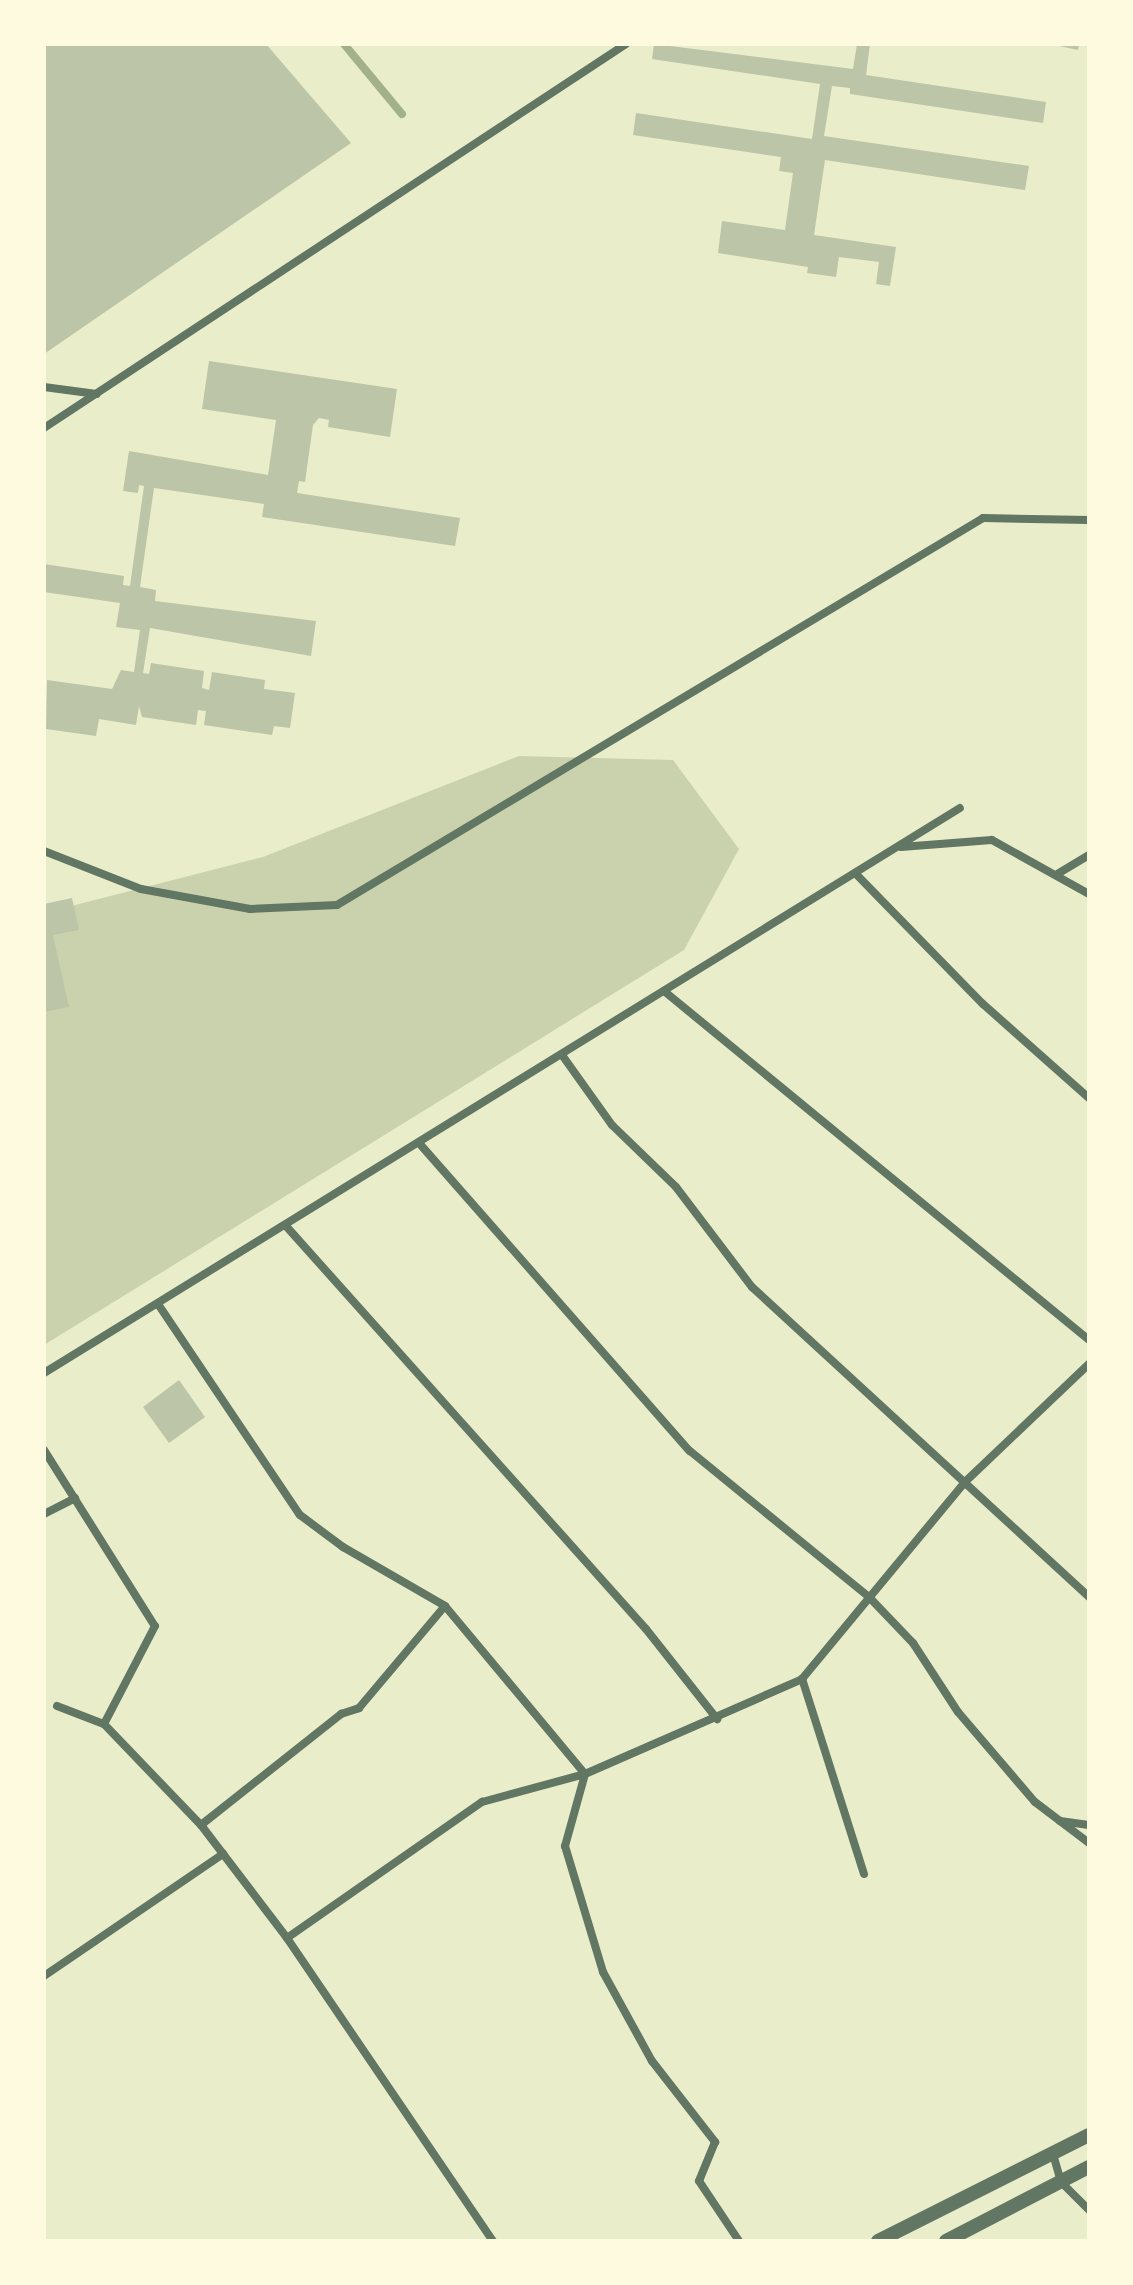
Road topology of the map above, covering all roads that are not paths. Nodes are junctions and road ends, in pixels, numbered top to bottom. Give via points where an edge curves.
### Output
1 (626, 44) edge
2 (44, 387) edge
3 (98, 394) junction
4 (44, 428) edge
5 (1089, 520) edge
6 (960, 808) dead end
7 (897, 847) junction
8 (44, 851) edge
9 (1089, 855) edge
10 (855, 873) junction
11 (1059, 873) junction
12 (1089, 894) edge
13 (664, 991) junction
14 (562, 1055) junction
15 (1089, 1098) edge
16 (419, 1143) junction
17 (286, 1226) junction
18 (158, 1304) junction
19 (1089, 1340) edge
20 (1089, 1364) edge
21 (44, 1373) edge
22 (44, 1450) edge
23 (966, 1481) junction
24 (75, 1498) junction
25 (44, 1514) edge
26 (869, 1597) junction
27 (1089, 1597) edge
28 (445, 1606) junction
29 (802, 1679) junction
30 (57, 1706) dead end
31 (717, 1719) junction
32 (104, 1724) junction
33 (585, 1774) junction
34 (1059, 1821) junction
35 (201, 1825) junction
36 (1089, 1825) edge
37 (1089, 1843) edge
38 (223, 1854) junction
39 (864, 1874) dead end
40 (287, 1938) junction
41 (44, 1976) edge
42 (1089, 2135) edge
43 (1053, 2154) junction
44 (1089, 2167) edge
45 (1061, 2182) junction
46 (1089, 2210) edge
47 (493, 2241) edge
48 (739, 2241) edge
49 (878, 2241) edge
50 (946, 2241) edge

1 - 3 street
2 - 3 street
3 - 4 street
5 - 8 street via 983,518 337,905 234,907 141,889
6 - 7 street
7 - 10 street
7 - 11 street via 992,840
9 - 11 street
10 - 13 street
10 - 15 street via 983,1004
11 - 12 street
13 - 14 street
13 - 19 street
14 - 16 street
14 - 23 street via 612,1125 676,1187 752,1287
16 - 17 street
16 - 26 street via 690,1451
17 - 18 street
17 - 31 street via 646,1629
18 - 21 street
18 - 28 street via 300,1515 343,1547
20 - 23 street
22 - 24 street
23 - 26 street
23 - 27 street
24 - 25 street
24 - 32 street via 155,1626
26 - 29 street
26 - 34 street via 913,1643 958,1712
28 - 33 street
28 - 35 street via 359,1708 341,1714
29 - 31 street
29 - 39 street
30 - 32 street
31 - 33 street
32 - 35 street
33 - 40 street via 482,1802
33 - 48 street via 565,1846 603,1972 652,2061 715,2142 699,2181
34 - 36 street
34 - 37 street
35 - 38 street
38 - 40 street
38 - 41 street
40 - 47 street
42 - 43 street
43 - 45 street
43 - 49 street
44 - 45 street
45 - 46 street
45 - 50 street

